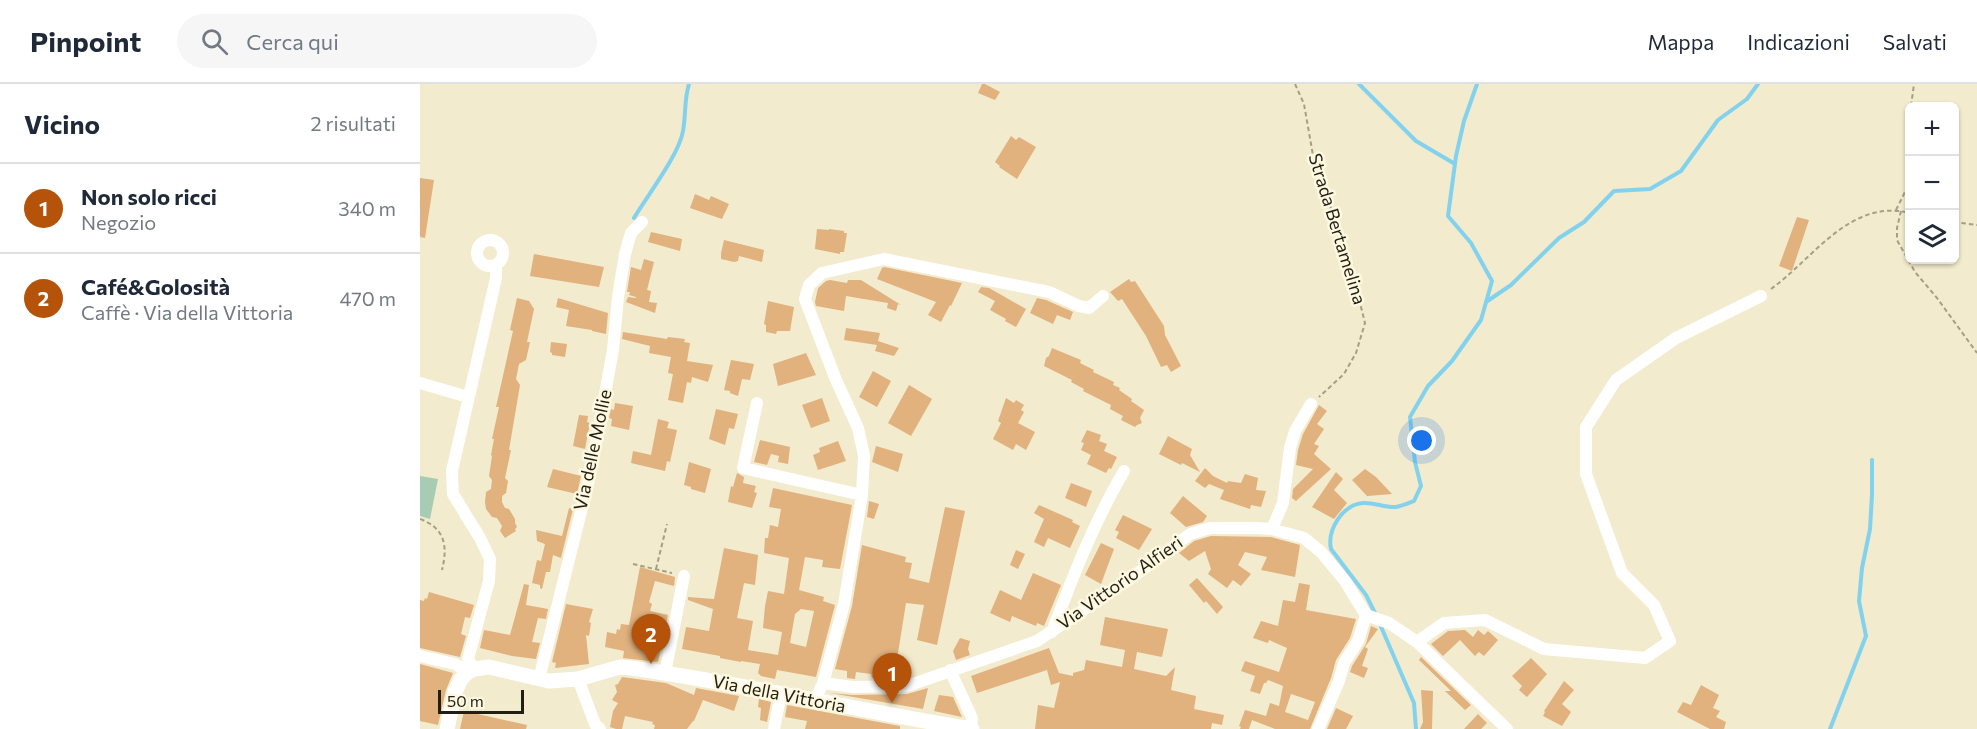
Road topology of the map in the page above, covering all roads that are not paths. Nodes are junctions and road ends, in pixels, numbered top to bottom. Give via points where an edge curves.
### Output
1 (642, 222) dead end
2 (496, 266) dead end
3 (1102, 296) dead end
4 (1761, 296) road end
5 (420, 383) edge
6 (468, 397) junction
7 (756, 403) dead end
8 (1311, 404) road end
9 (1124, 471) dead end
10 (862, 495) junction
11 (1272, 529) junction
12 (684, 576) road end
13 (1366, 615) junction
14 (1052, 632) junction
15 (1417, 642) junction
16 (420, 656) edge
17 (950, 670) junction
18 (471, 671) junction
19 (665, 673) junction
20 (539, 679) junction
21 (578, 679) junction
22 (823, 683) junction
23 (781, 693) junction
24 (815, 700) junction
25 (598, 726) edge
26 (447, 729) edge
27 (774, 729) edge
28 (972, 729) edge
29 (1318, 729) edge
30 (1507, 729) edge

1 - 20 street, Via delle Mollie via 631,233 625,254 613,350 590,476
2 - 6 street
3 - 10 street via 1089,308 1049,292 884,259 822,273 809,285 805,299 858,428 864,456
4 - 15 street via 1676,338 1617,380 1586,427 1586,474 1622,573 1654,604 1670,641 1645,658 1544,649 1485,620 1444,623
5 - 6 street
6 - 18 street via 452,471 453,494 490,559 489,581 468,659
7 - 10 street via 743,468
8 - 11 street via 1295,431 1283,503
9 - 14 street via 1105,503
10 - 22 street via 844,604
11 - 13 street, Via Vittorio Alfieri via 1304,537 1321,552
11 - 14 street, Via Vittorio Alfieri via 1210,528 1190,534
12 - 19 street
13 - 15 street via 1389,623
13 - 29 street
14 - 17 street, Via Vittorio Alfieri via 1037,641
15 - 30 street
16 - 18 street
17 - 22 street, Via Vittorio Alfieri via 907,686
17 - 28 street via 972,718
18 - 20 street via 489,667
18 - 26 street via 461,679 455,692
19 - 21 street, Via della Vittoria via 620,667
19 - 23 street, Via della Vittoria
20 - 21 street
21 - 25 street
22 - 24 street
23 - 24 street, Via della Vittoria
23 - 27 street
24 - 28 street, Via della Vittoria

